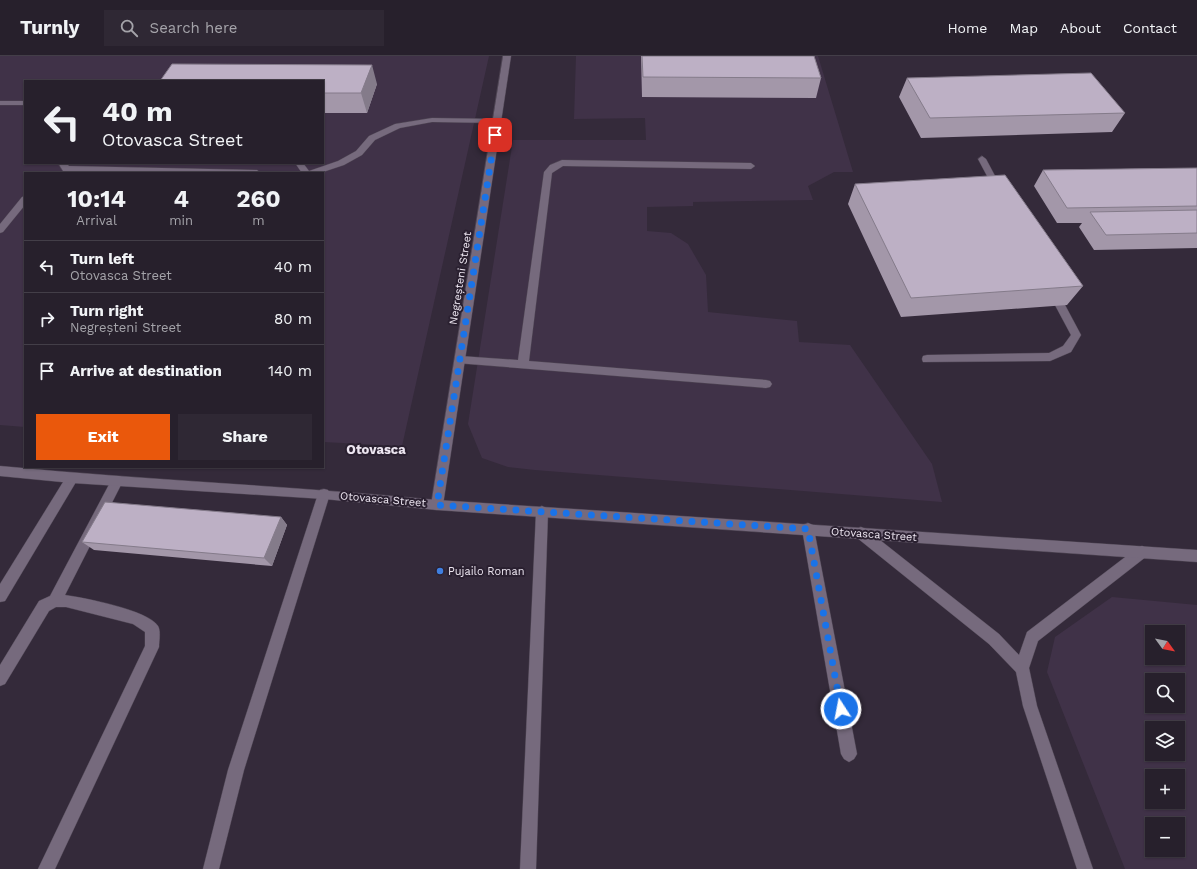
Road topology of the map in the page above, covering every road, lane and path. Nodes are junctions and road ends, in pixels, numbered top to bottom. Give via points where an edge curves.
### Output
1 (507, 56) edge
2 (24, 103) edge
3 (0, 104) edge
4 (497, 121) junction
5 (982, 159) dead end
6 (64, 166) edge
7 (751, 166) dead end
8 (229, 172) edge
9 (314, 172) edge
10 (24, 200) edge
11 (1004, 200) edge
12 (0, 230) edge
13 (1047, 281) edge
14 (927, 359) dead end
15 (460, 360) junction
16 (523, 365) junction
17 (766, 384) dead end
18 (0, 470) edge
19 (72, 478) junction
20 (117, 481) junction
21 (324, 494) junction
22 (437, 505) junction
23 (542, 512) junction
24 (808, 529) junction
25 (861, 533) junction
26 (1142, 552) junction
27 (1197, 556) edge
28 (0, 596) edge
29 (55, 600) junction
30 (1022, 668) junction
31 (0, 679) edge
32 (849, 754) dead end
33 (46, 869) edge
34 (211, 869) edge
35 (528, 869) edge
36 (1085, 869) edge

1 - 4 street, Negreșteni Street
2 - 3 street
4 - 9 street via 432,120 398,126 372,138 359,152 341,163
4 - 15 street, Negreșteni Street
5 - 11 street
6 - 8 street
7 - 16 street via 562,163 553,167 548,172
10 - 12 street
13 - 14 street via 1076,335 1067,349 1050,357
15 - 16 street
15 - 22 street, Negreșteni Street
16 - 17 street
18 - 19 street, Otovasca Street
19 - 20 street, Otovasca Street
19 - 28 street
20 - 21 street, Otovasca Street
20 - 29 street
21 - 22 street, Otovasca Street
21 - 34 street via 236,770
22 - 23 street, Otovasca Street
23 - 24 street, Otovasca Street
23 - 35 street
24 - 25 street, Otovasca Street
24 - 32 street
25 - 26 street, Otovasca Street
25 - 30 street via 994,639
26 - 27 street, Otovasca Street
26 - 30 street via 1032,637
29 - 31 street via 44,606
29 - 33 street via 136,618 152,628 152,647
30 - 36 street via 1030,706

